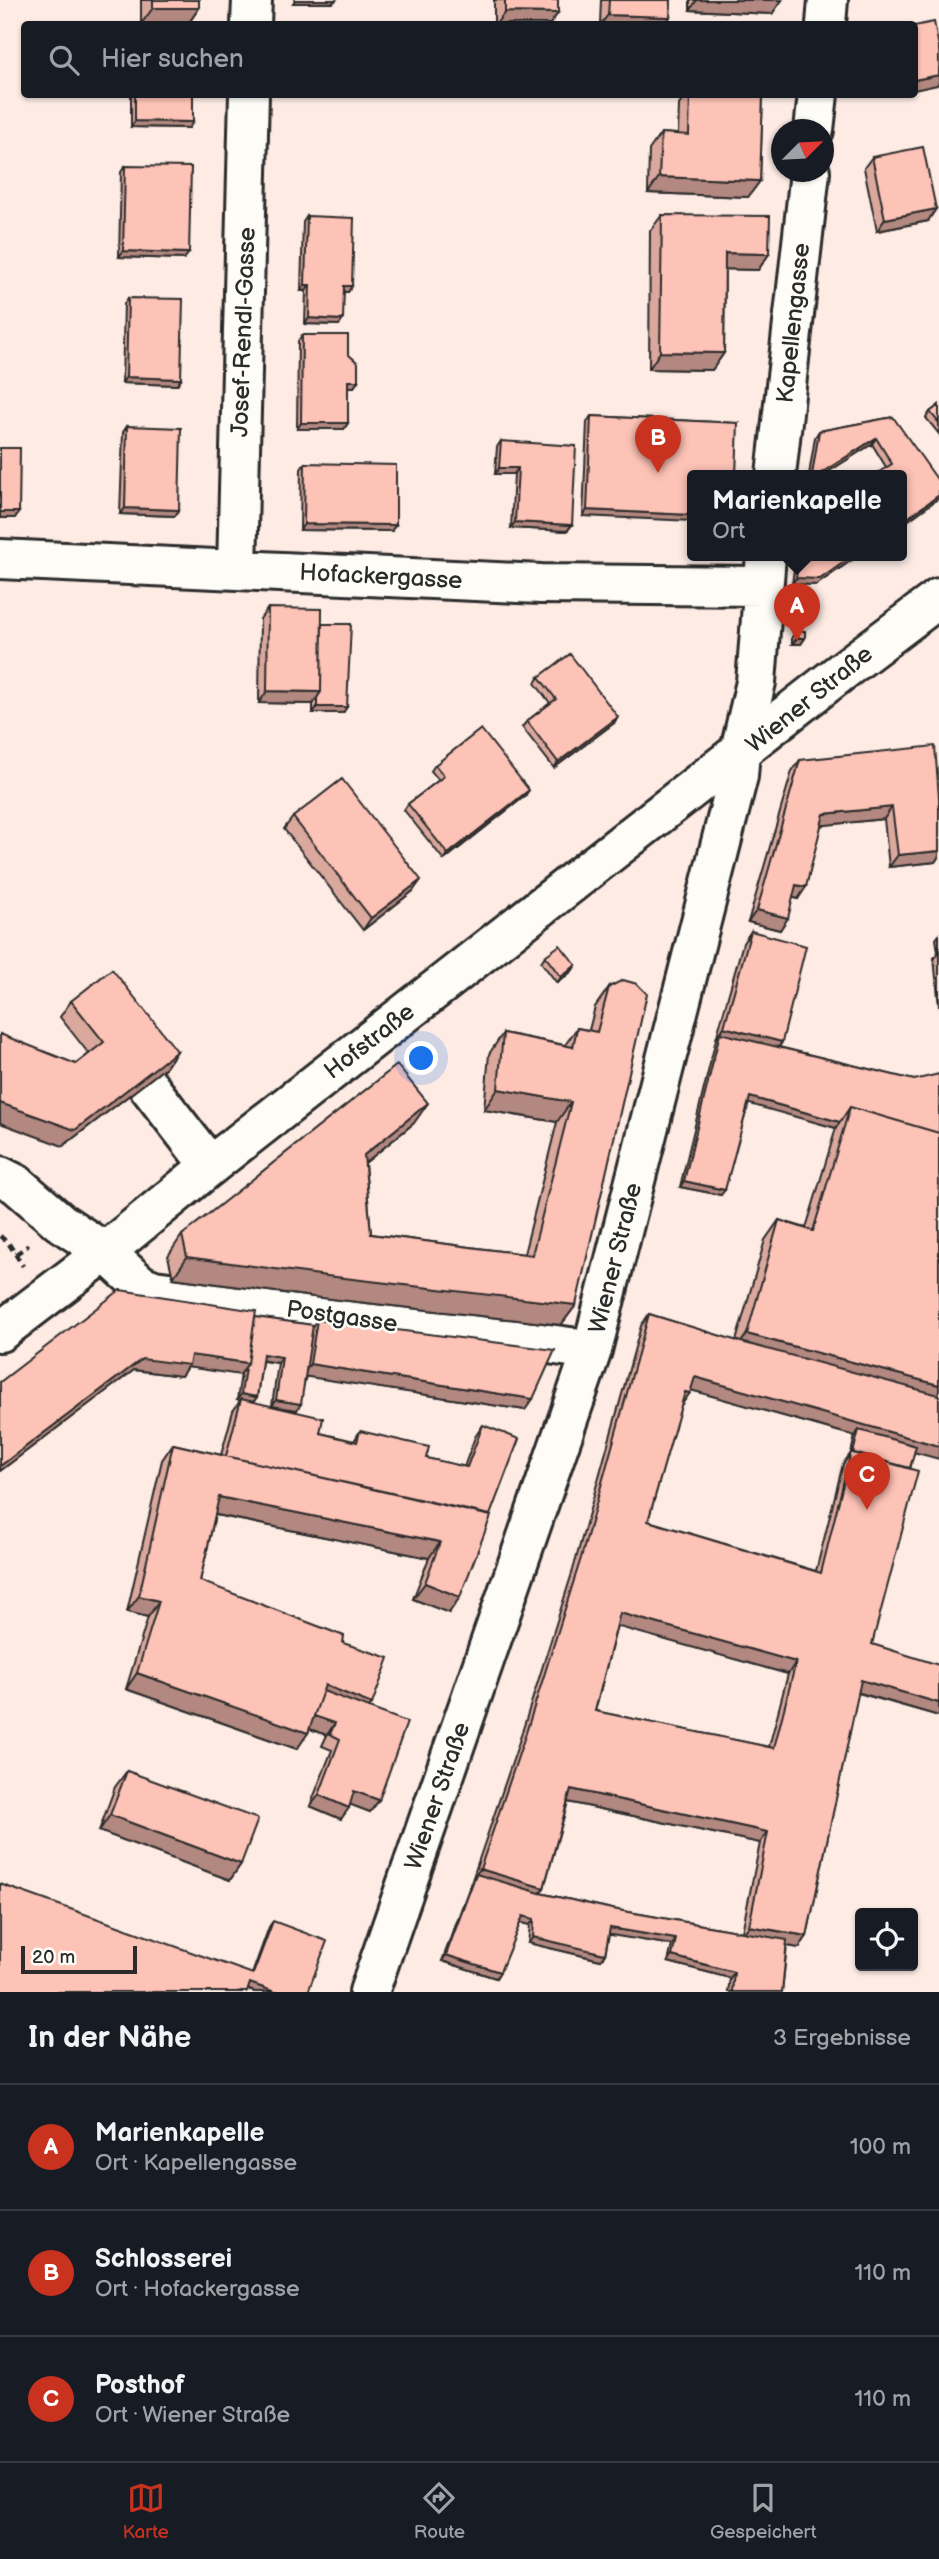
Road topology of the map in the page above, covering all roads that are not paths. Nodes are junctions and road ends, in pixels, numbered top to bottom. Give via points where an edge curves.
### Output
1 (252, 0) edge
2 (828, 0) edge
3 (251, 21) edge
4 (826, 21) edge
5 (249, 98) edge
6 (818, 98) edge
7 (815, 119) edge
8 (809, 182) edge
9 (777, 470) edge
10 (0, 559) edge
11 (237, 569) junction
12 (764, 571) edge
13 (939, 598) edge
14 (740, 751) junction
15 (145, 1083) edge
16 (210, 1166) junction
17 (0, 1176) edge
18 (105, 1252) junction
19 (0, 1332) edge
20 (592, 1350) junction
21 (369, 1992) edge

1 - 3 street
2 - 4 street
5 - 11 street, Josef-Rendl-Gasse
6 - 7 street
8 - 9 street, Kapellengasse
10 - 11 street, Hofackergasse
11 - 12 street, Hofackergasse via 541,584
12 - 14 street via 756,682
13 - 14 street, Wiener Straße
14 - 16 street, Hofstraße
14 - 20 street, Wiener Straße via 707,905
15 - 16 street
16 - 18 street, Hofstraße
17 - 18 street, Postgasse
18 - 19 street, Hofstraße
18 - 20 street, Postgasse via 141,1285 154,1290
20 - 21 street, Wiener Straße

